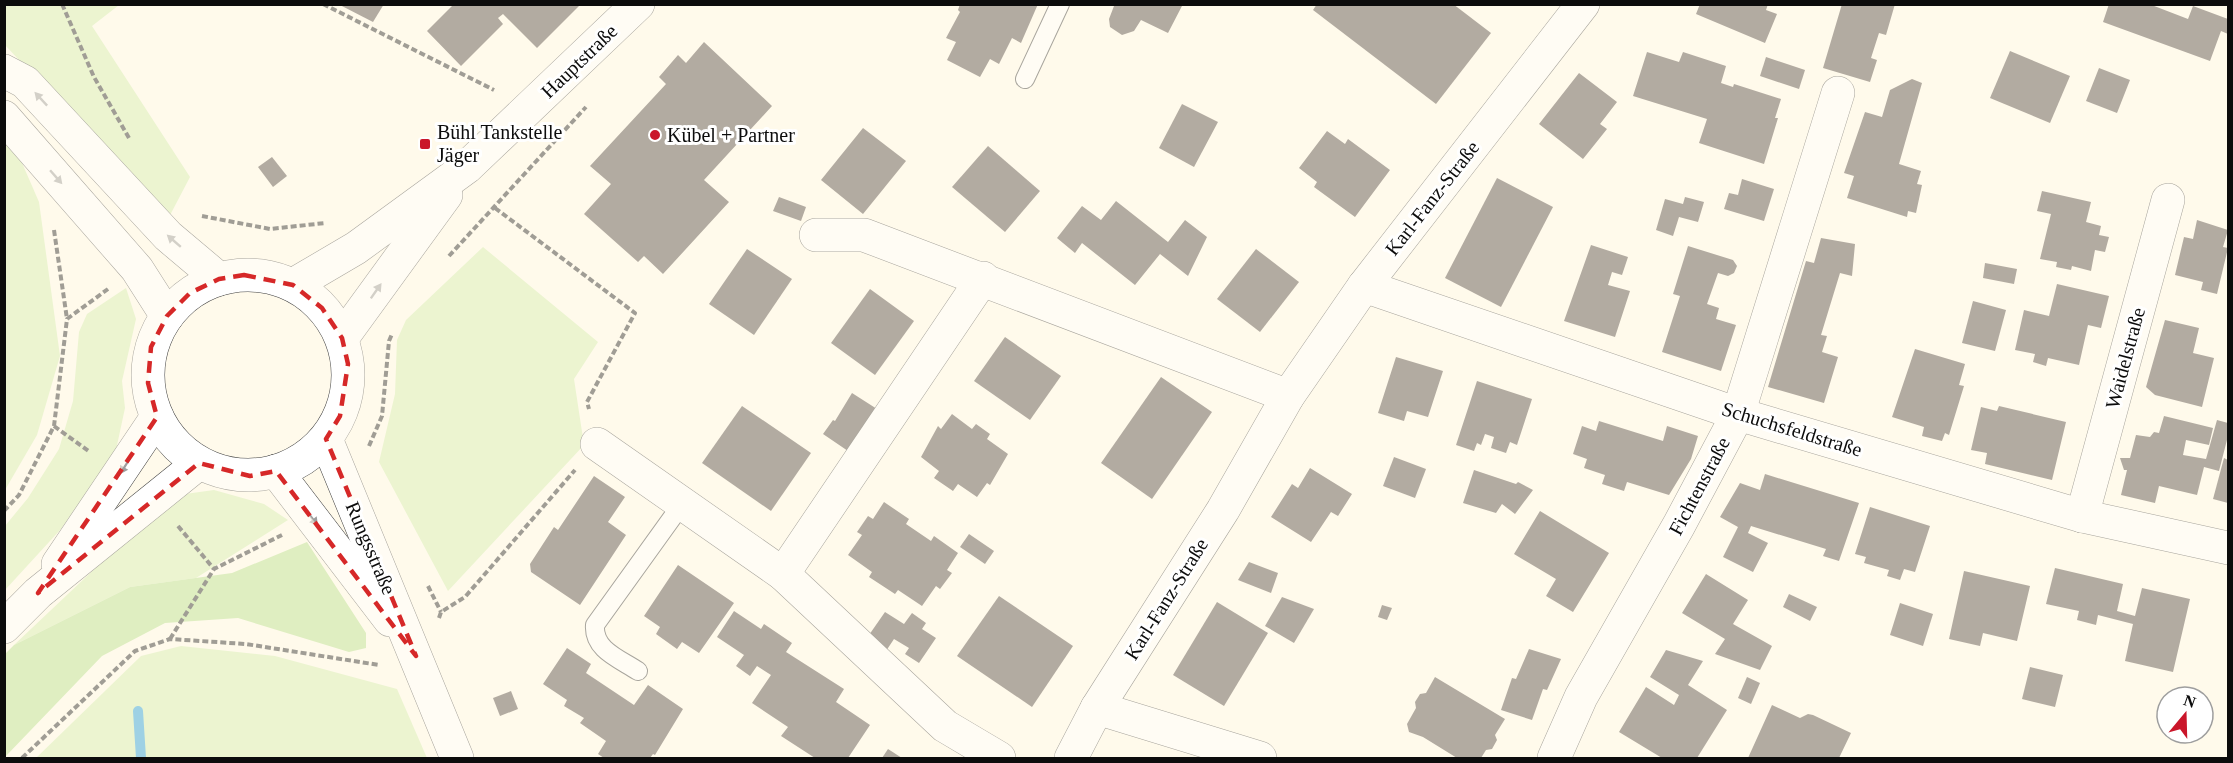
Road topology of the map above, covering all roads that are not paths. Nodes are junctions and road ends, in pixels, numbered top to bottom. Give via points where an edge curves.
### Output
1 (638, 4) edge
2 (1060, 4) edge
3 (1583, 4) edge
4 (4, 71) edge
5 (1025, 78) dead end
6 (1838, 93) dead end
7 (4, 117) edge
8 (467, 166) junction
9 (2168, 200) dead end
10 (816, 236) dead end
11 (983, 278) junction
12 (219, 279) junction
13 (293, 285) junction
14 (1364, 286) junction
15 (167, 316) junction
16 (342, 338) junction
17 (1288, 396) junction
18 (1738, 414) junction
19 (157, 417) junction
20 (326, 439) junction
21 (597, 444) road end
22 (199, 462) junction
23 (276, 471) junction
24 (682, 504) junction
25 (2082, 516) junction
26 (2229, 548) edge
27 (783, 574) junction
28 (38, 592) junction
29 (4, 627) edge
30 (416, 656) junction
31 (638, 670) dead end
32 (1096, 708) junction
33 (457, 759) edge
34 (999, 759) edge
35 (1071, 759) edge
36 (1260, 759) edge
37 (1554, 759) edge

1 - 8 street, Hauptstraße
2 - 5 lane
3 - 14 street, Karl-Fanz-Straße
12 -> 4 street via 168,236 25,82
6 - 18 street, Fichtenstraße
7 -> 15 street via 137,269
8 - 13 street, Hauptstraße via 356,248
16 -> 8 street, Hauptstraße
9 - 25 street, Waidelstraße
10 - 11 street via 864,235
11 - 17 street
11 - 27 street
12 - 13 street via 261,276
12 - 15 street via 190,293
13 - 16 street via 322,308
14 - 17 street, Karl-Fanz-Straße
14 - 18 street, Schuchsfeldstraße
15 - 19 street via 152,347 148,383
16 - 20 street via 348,364 347,391 340,416
17 - 32 street, Karl-Fanz-Straße via 1223,510
18 - 25 street, Schuchsfeldstraße
18 - 37 street, Fichtenstraße via 1581,697
19 - 22 street via 174,444
19 -> 28 street
20 - 23 street via 304,459
20 - 30 street, Rungsstraße
21 - 24 street
22 - 23 street via 224,472 250,476
22 - 28 street
23 -> 30 street, Rungsstraße
24 - 27 street
24 - 31 lane via 595,625 594,637 601,647
25 - 26 street, Schuchsfeldstraße
27 - 34 street via 945,726
28 - 29 street
30 - 33 street, Rungsstraße
32 - 35 street, Karl-Fanz-Straße
32 - 36 street

